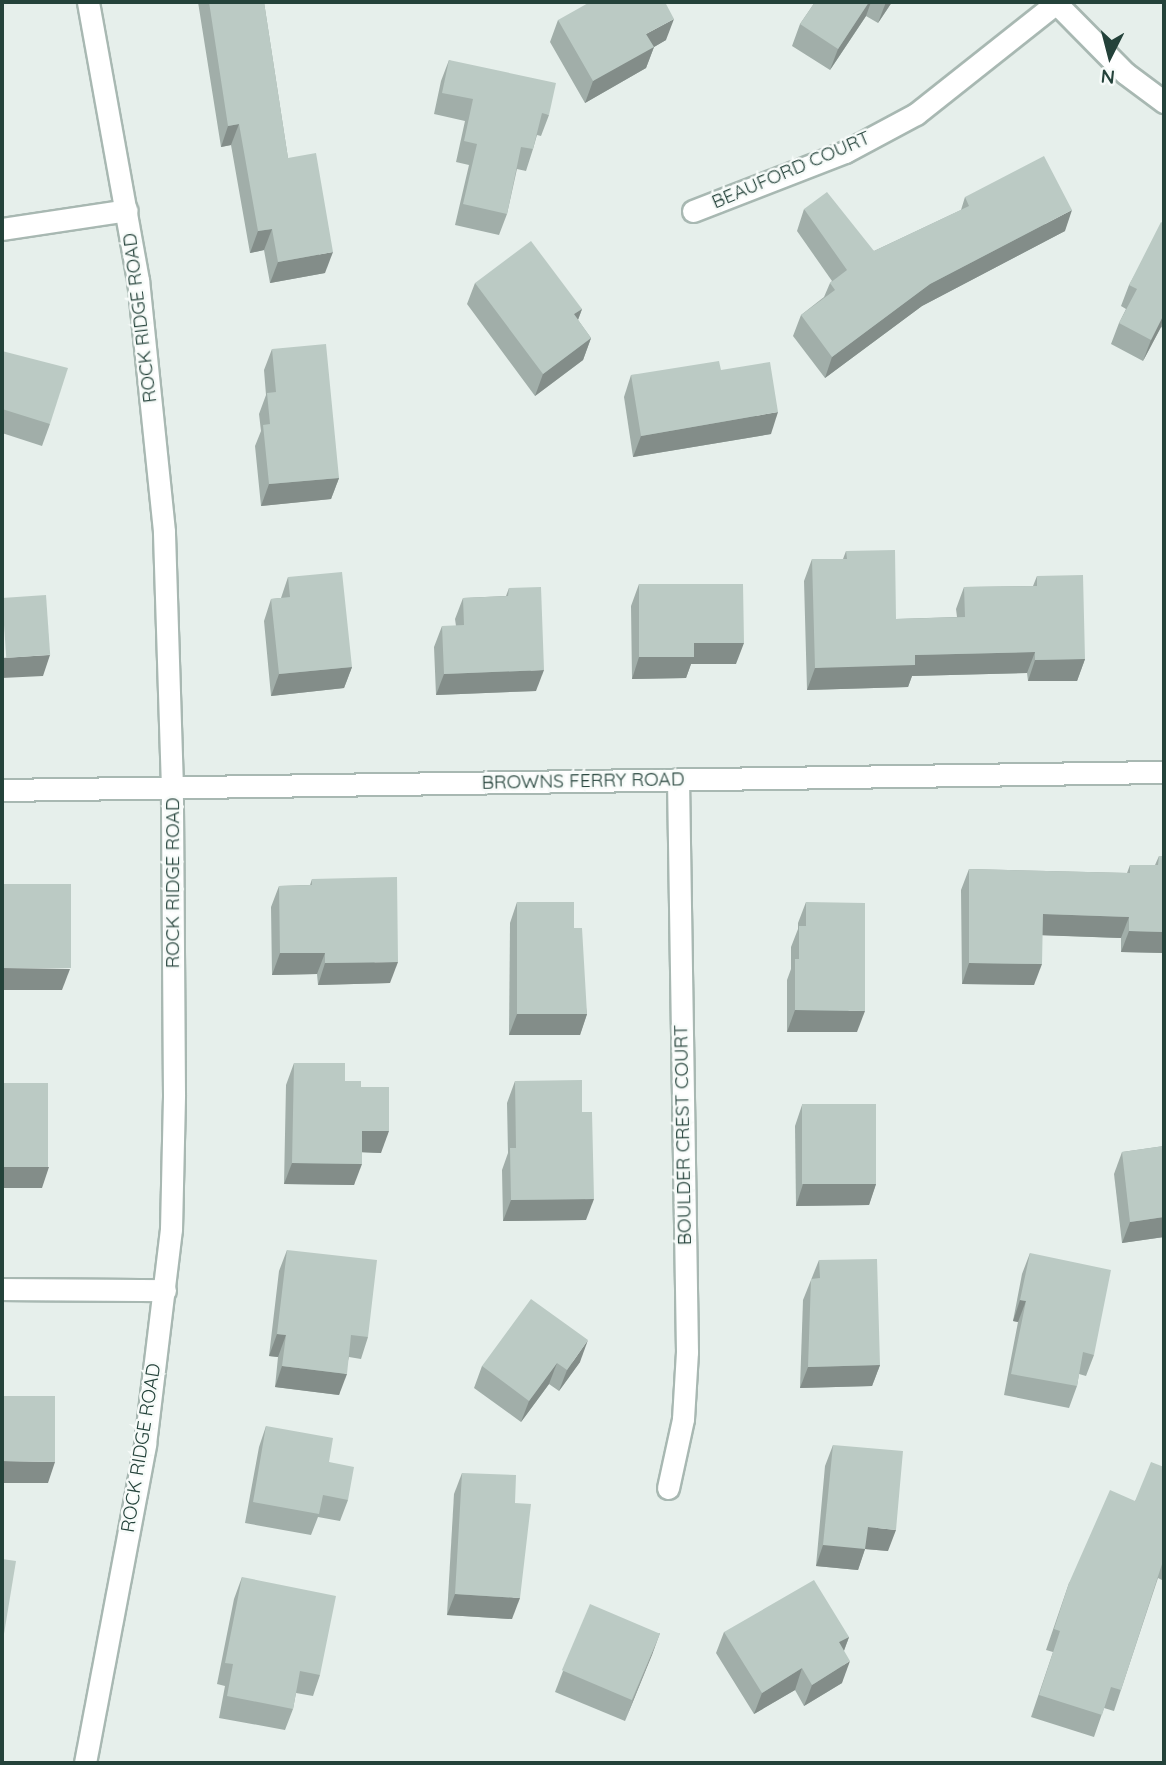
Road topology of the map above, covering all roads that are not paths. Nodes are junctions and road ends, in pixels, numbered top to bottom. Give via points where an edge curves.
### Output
1 (88, 2) edge
2 (1056, 2) edge
3 (1164, 102) edge
4 (127, 210) junction
5 (692, 211) dead end
6 (2, 229) edge
7 (1164, 772) edge
8 (678, 779) junction
9 (172, 788) junction
10 (2, 790) edge
11 (2, 1289) edge
12 (165, 1290) junction
13 (668, 1488) dead end
14 (85, 1763) edge

1 - 4 street, ROCK RIDGE ROAD
2 - 3 street via 1125,73
2 - 5 street, BEAUFORD COURT via 916,114 845,152
4 - 6 street
4 - 9 street, ROCK RIDGE ROAD via 164,531
7 - 8 street, BROWNS FERRY ROAD
8 - 9 street, BROWNS FERRY ROAD
8 - 13 street, BOULDER CREST COURT via 687,1352 683,1419
9 - 10 street, BROWNS FERRY ROAD
9 - 12 street, ROCK RIDGE ROAD via 174,1108
11 - 12 street
12 - 14 street, ROCK RIDGE ROAD via 145,1444

